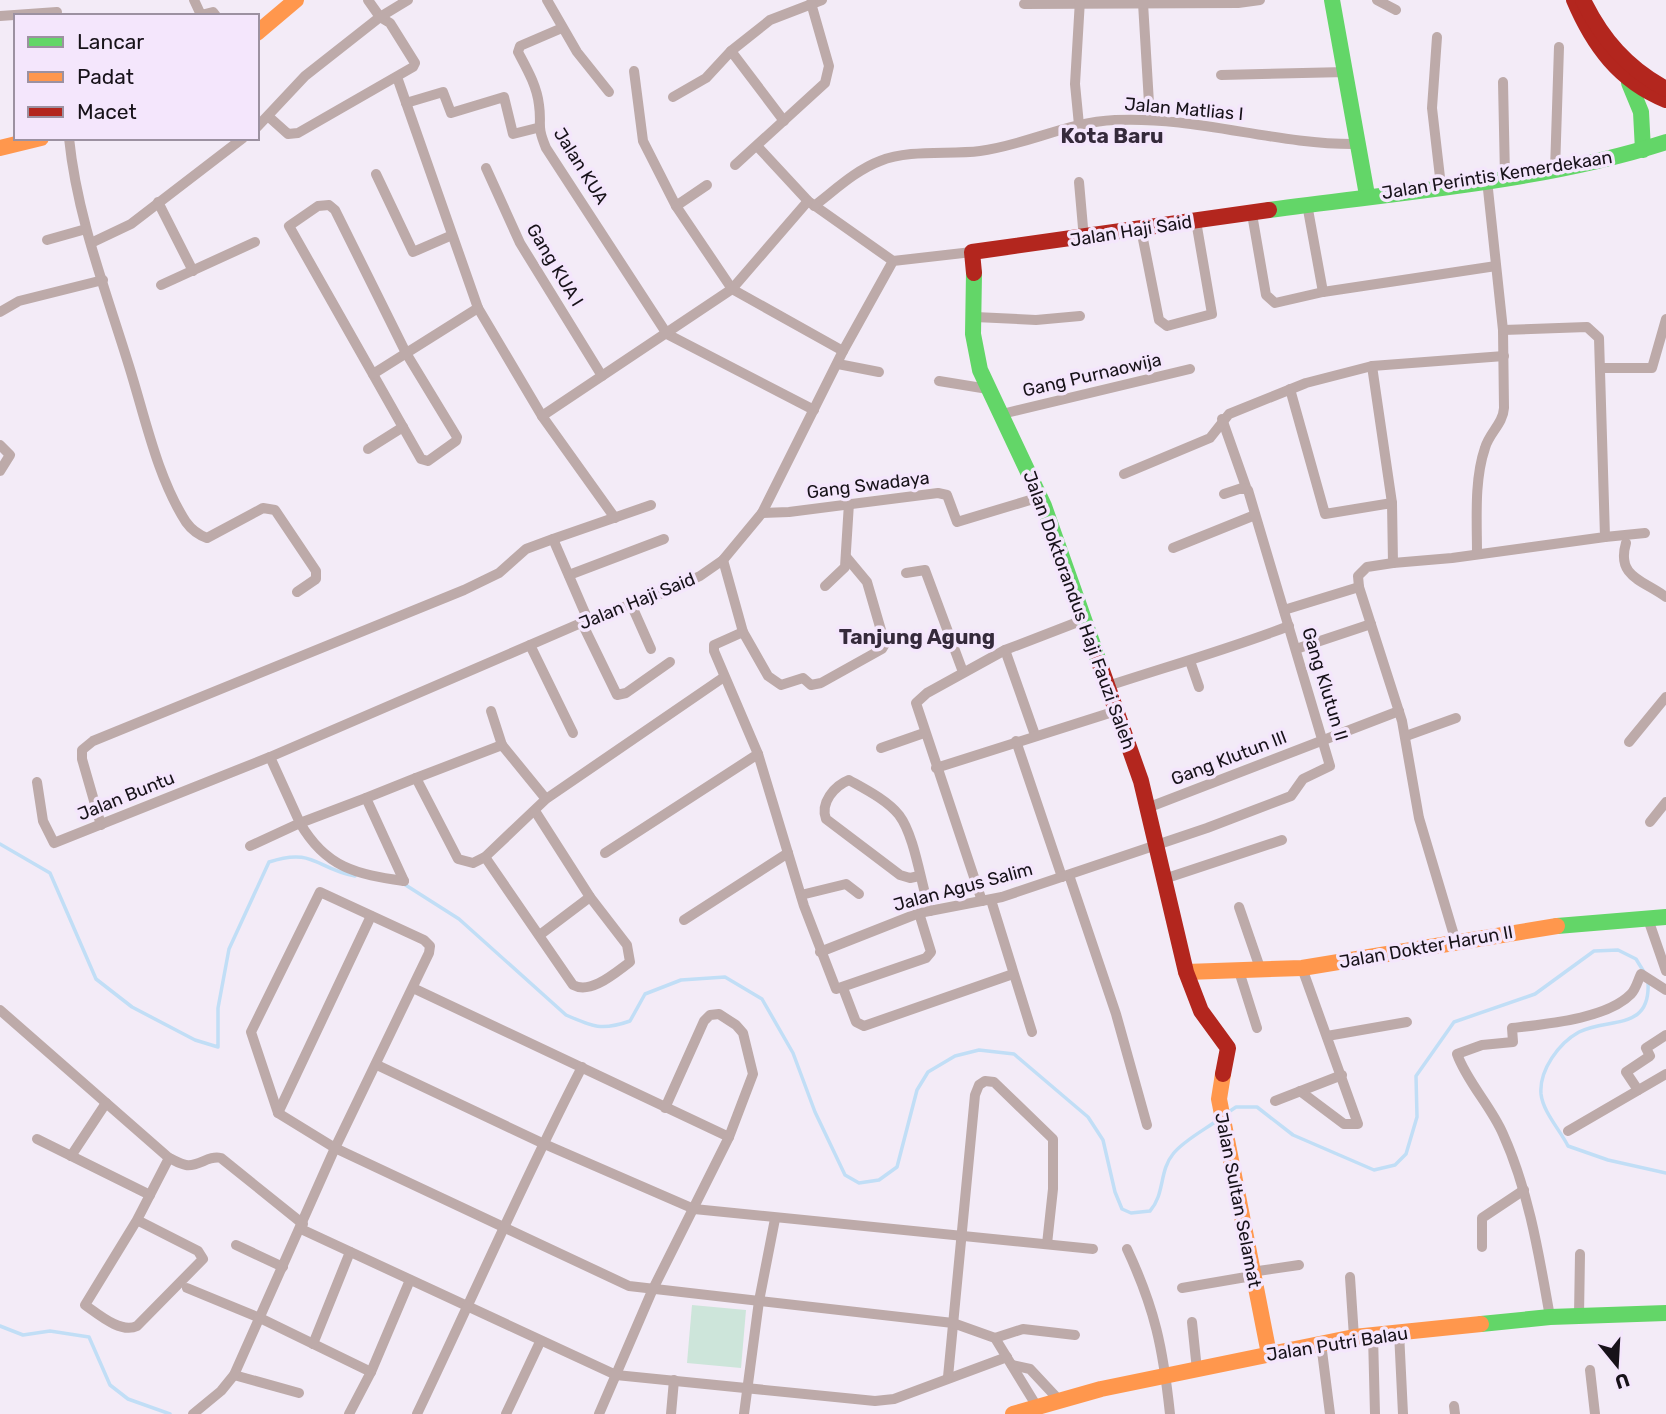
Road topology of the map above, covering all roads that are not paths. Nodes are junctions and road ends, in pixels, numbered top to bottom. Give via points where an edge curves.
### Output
1 (296, 0) edge
2 (368, 0) edge
3 (408, 0) edge
4 (547, 0) edge
5 (1260, 0) edge
6 (1332, 0) edge
7 (1377, 0) edge
8 (1574, 0) edge
9 (1583, 0) edge
10 (1592, 0) edge
11 (817, 2) edge
12 (1080, 2) edge
13 (1143, 3) junction
14 (1024, 4) dead end
15 (57, 9) edge
16 (1396, 10) dead end
17 (16, 14) edge
18 (380, 17) junction
19 (562, 28) junction
20 (259, 31) edge
21 (1437, 37) dead end
22 (1559, 47) dead end
23 (732, 51) junction
24 (1632, 57) junction
25 (634, 71) dead end
26 (1346, 72) junction
27 (1221, 75) dead end
28 (1623, 76) junction
29 (397, 77) junction
30 (1666, 79) edge
31 (1503, 82) dead end
32 (1666, 89) edge
33 (609, 92) dead end
34 (673, 97) dead end
35 (1666, 100) edge
36 (406, 103) junction
37 (270, 117) junction
38 (1150, 120) junction
39 (784, 121) junction
40 (259, 125) edge
41 (1079, 125) junction
42 (537, 128) junction
43 (33, 140) edge
44 (69, 140) edge
45 (240, 140) edge
46 (1666, 142) edge
47 (1357, 144) junction
48 (758, 146) junction
49 (0, 148) edge
50 (1643, 150) junction
51 (735, 165) dead end
52 (486, 168) dead end
53 (1555, 170) junction
54 (376, 174) dead end
55 (1505, 177) junction
56 (1487, 180) junction
57 (1079, 182) dead end
58 (707, 186) dead end
59 (1441, 186) junction
60 (1367, 195) junction
61 (158, 202) junction
62 (811, 203) junction
63 (1307, 204) junction
64 (676, 206) junction
65 (1252, 214) junction
66 (1196, 221) junction
67 (86, 229) junction
68 (1141, 229) junction
69 (450, 236) junction
70 (1084, 239) junction
71 (47, 240) dead end
72 (255, 242) dead end
73 (91, 243) junction
74 (972, 253) junction
75 (893, 261) junction
76 (1496, 267) junction
77 (193, 271) junction
78 (103, 280) junction
79 (161, 285) dead end
80 (732, 289) junction
81 (1323, 292) junction
82 (478, 309) junction
83 (0, 312) edge
84 (1080, 316) dead end
85 (975, 317) junction
86 (1666, 319) edge
87 (1503, 330) junction
88 (667, 334) junction
89 (843, 351) junction
90 (406, 353) junction
91 (1504, 356) junction
92 (838, 364) junction
93 (1372, 366) junction
94 (1600, 368) junction
95 (1190, 369) dead end
96 (879, 372) dead end
97 (373, 374) junction
98 (602, 376) junction
99 (939, 381) dead end
100 (1290, 388) junction
101 (988, 390) junction
102 (814, 410) junction
103 (1002, 414) junction
104 (542, 416) junction
105 (1222, 419) junction
106 (403, 427) junction
107 (0, 444) edge
108 (368, 449) dead end
109 (0, 471) edge
110 (1124, 474) dead end
111 (1246, 487) junction
112 (1224, 494) dead end
113 (1040, 497) junction
114 (849, 503) junction
115 (1392, 503) junction
116 (651, 505) dead end
117 (762, 513) junction
118 (1255, 515) junction
119 (615, 518) junction
120 (1645, 533) dead end
121 (1605, 537) junction
122 (553, 539) junction
123 (664, 539) dead end
124 (1626, 543) dead end
125 (1173, 548) dead end
126 (1476, 554) junction
127 (847, 558) junction
128 (723, 560) junction
129 (1393, 563) junction
130 (906, 573) dead end
131 (569, 575) junction
132 (825, 586) dead end
133 (1359, 587) junction
134 (298, 592) dead end
135 (1666, 597) edge
136 (631, 604) junction
137 (1284, 610) junction
138 (1083, 620) junction
139 (585, 621) junction
140 (1371, 624) junction
141 (1289, 626) junction
142 (743, 632) junction
143 (530, 645) junction
144 (651, 649) dead end
145 (1296, 649) junction
146 (1005, 650) junction
147 (1190, 660) junction
148 (670, 662) dead end
149 (963, 672) junction
150 (724, 677) junction
151 (1108, 685) junction
152 (1199, 687) dead end
153 (1666, 697) edge
154 (1116, 710) junction
155 (1399, 710) junction
156 (491, 711) dead end
157 (1456, 718) dead end
158 (573, 733) dead end
159 (924, 733) junction
160 (1035, 735) junction
161 (1406, 736) junction
162 (1323, 739) junction
163 (1016, 741) junction
164 (1629, 742) dead end
165 (502, 745) junction
166 (881, 748) dead end
167 (758, 754) junction
168 (270, 757) junction
169 (936, 768) junction
170 (416, 778) junction
171 (37, 782) dead end
172 (366, 798) junction
173 (546, 799) junction
174 (1666, 802) edge
175 (1147, 808) junction
176 (535, 811) junction
177 (1650, 822) dead end
178 (300, 823) junction
179 (101, 825) junction
180 (1282, 840) dead end
181 (250, 845) dead end
182 (1155, 845) junction
183 (605, 853) dead end
184 (788, 853) junction
185 (485, 857) junction
186 (919, 876) junction
187 (1065, 876) junction
188 (1164, 878) junction
189 (859, 894) dead end
190 (801, 895) junction
191 (590, 897) junction
192 (986, 901) junction
193 (1239, 907) dead end
194 (924, 912) junction
195 (371, 916) junction
196 (1666, 917) edge
197 (1648, 919) junction
198 (684, 920) dead end
199 (541, 934) junction
200 (1457, 942) junction
201 (820, 952) junction
202 (1238, 968) junction
203 (1260, 968) junction
204 (1302, 968) junction
205 (1666, 971) edge
206 (1186, 972) junction
207 (1013, 974) junction
208 (413, 988) junction
209 (843, 988) junction
210 (1666, 990) edge
211 (0, 1010) edge
212 (1407, 1022) dead end
213 (1257, 1028) dead end
214 (1032, 1032) dead end
215 (1666, 1035) edge
216 (1327, 1036) junction
217 (377, 1065) junction
218 (582, 1067) junction
219 (1666, 1074) edge
220 (1342, 1075) junction
221 (1638, 1090) junction
222 (1300, 1091) junction
223 (1275, 1101) dead end
224 (106, 1102) junction
225 (665, 1108) junction
226 (278, 1112) junction
227 (1147, 1125) dead end
228 (1568, 1130) dead end
229 (729, 1137) junction
230 (37, 1139) dead end
231 (542, 1143) junction
232 (335, 1148) junction
233 (71, 1156) junction
234 (169, 1158) junction
235 (1524, 1190) junction
236 (149, 1195) junction
237 (694, 1209) junction
238 (775, 1219) junction
239 (137, 1220) junction
240 (302, 1226) junction
241 (506, 1227) junction
242 (963, 1237) junction
243 (1047, 1244) junction
244 (236, 1245) dead end
245 (1482, 1247) dead end
246 (1093, 1249) dead end
247 (1127, 1249) dead end
248 (350, 1252) junction
249 (1580, 1254) dead end
250 (1299, 1265) dead end
251 (283, 1267) junction
252 (1251, 1274) junction
253 (1350, 1277) dead end
254 (410, 1280) junction
255 (187, 1288) dead end
256 (1182, 1288) dead end
257 (652, 1291) junction
258 (759, 1301) junction
259 (469, 1305) junction
260 (1666, 1313) edge
261 (1579, 1316) junction
262 (1550, 1317) junction
263 (260, 1318) junction
264 (1192, 1322) dead end
265 (953, 1323) junction
266 (1399, 1332) junction
267 (1075, 1335) dead end
268 (1373, 1335) junction
269 (1354, 1337) junction
270 (995, 1338) junction
271 (540, 1342) junction
272 (1321, 1343) junction
273 (313, 1344) junction
274 (1269, 1354) junction
275 (1010, 1361) junction
276 (1197, 1370) junction
277 (1590, 1370) dead end
278 (371, 1372) junction
279 (234, 1375) junction
280 (616, 1375) junction
281 (1166, 1376) junction
282 (948, 1377) junction
283 (674, 1380) junction
284 (747, 1387) junction
285 (299, 1393) dead end
286 (1058, 1399) junction
287 (1036, 1405) junction
288 (193, 1414) edge
289 (349, 1414) edge
290 (417, 1414) edge
291 (506, 1414) edge
292 (598, 1414) edge
293 (671, 1414) edge
294 (744, 1414) edge
295 (1013, 1414) edge
296 (1170, 1414) edge
297 (1330, 1414) edge
298 (1375, 1414) edge
299 (1403, 1414) edge
300 (1595, 1414) edge

1 - 20 street
2 - 18 street
3 - 18 street
4 - 19 street
5 - 13 street
6 - 26 street
7 - 16 street
8 - 28 street via 1594,40
9 - 32 street, bridge via 1618,56
10 - 24 street
11 - 23 street via 770,20
11 - 39 street via 829,75
12 - 13 street
12 - 14 street
12 - 41 street via 1075,84
13 - 38 street
15 - 17 street
18 - 29 street via 390,23 415,63
18 - 37 street via 305,76
19 - 33 street
19 - 42 street, Jalan KUA via 520,46 518,52 537,96
21 - 59 street via 1432,108
22 - 53 street
23 - 34 street via 706,78
23 - 39 street
24 - 28 street
24 - 30 street
25 - 64 street via 643,141
26 - 27 street
26 - 47 street
28 - 35 street
28 - 50 street via 1639,104
29 - 36 street
29 - 37 street via 294,134
31 - 55 street
36 - 42 street via 438,92 446,94 451,113 504,97 513,134
36 - 69 street
37 - 40 street
38 - 41 street, Jalan Matlias I
38 - 47 street, Jalan Matlias I via 1302,143
39 - 48 street
41 - 62 street, Jalan Matlias I via 982,151 880,161
42 - 88 street, Jalan KUA
43 - 49 street
44 - 67 street
45 - 61 street
46 - 50 street, Jalan Perintis Kemerdekaan
47 - 60 street
48 - 51 street
48 - 62 street
50 - 53 street, Jalan Perintis Kemerdekaan
52 - 98 street, Gang KUA I via 520,243
53 - 55 street, Jalan Perintis Kemerdekaan
54 - 69 street via 413,252
55 - 56 street, Jalan Perintis Kemerdekaan
56 - 59 street, Jalan Perintis Kemerdekaan
56 - 76 street
57 - 70 street
58 - 64 street
59 - 60 street, Jalan Perintis Kemerdekaan
60 - 63 street, Jalan Haji Said
61 - 73 street via 117,233
61 - 77 street
62 - 75 street
62 - 80 street
63 - 65 street, Jalan Haji Said
63 - 81 street
64 - 80 street
65 - 66 street, Jalan Haji Said
65 - 81 street via 1269,301
66 - 68 street, Jalan Haji Said
66 - 68 street via 1212,314 1180,325 1167,326 1159,320
67 - 71 street
67 - 73 street
68 - 70 street, Jalan Haji Said
69 - 82 street
70 - 74 street, Jalan Haji Said
72 - 77 street
73 - 78 street
74 - 75 street, Jalan Haji Said
74 - 85 street, Jalan Doktorandus Haji Fauzi Saleh
75 - 89 street, Jalan Haji Said
76 - 81 street
76 - 87 street
77 - 79 street
78 - 83 street via 19,301
78 - 134 street via 157,454 187,524 207,538 272,507 316,571 316,579
80 - 88 street
80 - 89 street
82 - 90 street
82 - 104 street
84 - 85 street via 1036,320
85 - 101 street, Jalan Doktorandus Haji Fauzi Saleh via 976,353
86 - 94 street via 1652,368
87 - 91 street
87 - 94 street via 1592,329 1599,338
88 - 98 street
88 - 102 street
89 - 92 street, Jalan Haji Said
90 - 97 street
90 - 97 street via 335,210 318,206 289,226
90 - 106 street via 456,441 429,461 421,459
91 - 93 street
91 - 126 street via 1504,415 1482,458
92 - 96 street
92 - 102 street, Jalan Haji Said
93 - 100 street
93 - 115 street
94 - 121 street
95 - 103 street, Gang Purnaowija
97 - 106 street
98 - 104 street
99 - 101 street
100 - 105 street
100 - 115 street via 1325,513
101 - 103 street, Jalan Doktorandus Haji Fauzi Saleh
102 - 117 street, Jalan Haji Said
103 - 113 street, Jalan Doktorandus Haji Fauzi Saleh
104 - 119 street
105 - 110 street via 1210,438
105 - 111 street, Gang Klutun II
106 - 108 street
107 - 109 street via 10,454
111 - 112 street
111 - 118 street, Gang Klutun II
113 - 114 street, Gang Swadaya via 957,522 947,495 938,493
113 - 138 street, Jalan Doktorandus Haji Fauzi Saleh
114 - 117 street, Gang Swadaya
114 - 127 street
115 - 129 street
116 - 119 street
117 - 128 street, Jalan Haji Said
118 - 125 street
118 - 137 street, Gang Klutun II
119 - 122 street
120 - 121 street
121 - 126 street
122 - 131 street
122 - 179 street via 526,549 499,573 464,590 93,741 82,750 82,760
123 - 131 street
124 - 135 street via 1622,557 1630,574
126 - 129 street
127 - 132 street via 840,574
127 - 142 street via 867,582 885,644 882,649 821,683 811,685 803,678 781,685 768,676
128 - 136 street, Jalan Haji Said via 691,581
128 - 142 street
129 - 133 street via 1361,569
130 - 149 street via 925,570
131 - 139 street
133 - 137 street
133 - 140 street
136 - 139 street, Jalan Haji Said
136 - 144 street
137 - 141 street, Gang Klutun II
138 - 146 street
138 - 151 street, Jalan Doktorandus Haji Fauzi Saleh
139 - 143 street, Jalan Haji Said
139 - 148 street via 617,695
140 - 145 street
140 - 155 street
141 - 145 street, Gang Klutun II
141 - 147 street
142 - 150 street via 715,645
143 - 158 street
143 - 168 street, Jalan Haji Said
145 - 162 street, Gang Klutun II
146 - 149 street
146 - 160 street
147 - 151 street
147 - 152 street
149 - 159 street via 918,699 916,708
150 - 167 street
150 - 173 street
151 - 154 street, Jalan Doktorandus Haji Fauzi Saleh
153 - 164 street
154 - 160 street
154 - 175 street, Jalan Doktorandus Haji Fauzi Saleh
155 - 161 street
155 - 162 street, Gang Klutun III
156 - 165 street
157 - 161 street
159 - 166 street
159 - 169 street
160 - 163 street
161 - 200 street via 1419,818
162 - 175 street, Gang Klutun III
162 - 182 street, Gang Klutun II via 1331,766 1303,779 1291,796
163 - 169 street
163 - 187 street
165 - 170 street
165 - 173 street
167 - 183 street
167 - 184 street
168 - 178 street
168 - 179 street, Jalan Buntu
169 - 192 street
170 - 172 street
170 - 185 street via 458,859 473,863
171 - 179 street, Jalan Buntu via 43,821 54,843
172 - 178 street
172 - 178 street via 404,881 350,871 321,853
173 - 176 street
174 - 177 street
175 - 182 street, Jalan Doktorandus Haji Fauzi Saleh
176 - 185 street
176 - 191 street
178 - 181 street
180 - 188 street
182 - 187 street, Jalan Agus Salim
182 - 188 street, Jalan Doktorandus Haji Fauzi Saleh
184 - 190 street
184 - 198 street
185 - 199 street
186 - 186 street via 900,875 826,819 827,798 843,782 856,784 899,816
186 - 194 street
187 - 192 street, Jalan Agus Salim
187 - 227 street via 1116,1014
188 - 206 street, Jalan Doktorandus Haji Fauzi Saleh
189 - 190 street via 846,884
190 - 201 street
191 - 199 street
191 - 199 street via 627,945 630,962 589,987 579,988
192 - 194 street, Jalan Agus Salim
192 - 207 street
193 - 203 street
194 - 201 street, Jalan Agus Salim
194 - 209 street via 930,952 926,958
195 - 208 street via 430,946
195 - 226 street
195 - 226 street via 318,894 257,1015 251,1032
196 - 197 street, Jalan Dokter Harun II
197 - 200 street, Jalan Dokter Harun II via 1543,928
197 - 205 street
200 - 204 street, Jalan Dokter Harun II
201 - 209 street via 831,984
202 - 203 street, Jalan Dokter Harun II
202 - 206 street, Jalan Dokter Harun II
202 - 213 street
203 - 204 street, Jalan Dokter Harun II
204 - 216 street
206 - 252 street, Jalan Sultan Selamat via 1201,1011 1227,1048 1219,1099
207 - 209 street via 864,1026 856,1022
207 - 214 street
208 - 217 street
208 - 218 street
210 - 235 street via 1641,974 1632,993 1611,1005 1563,1022 1511,1028 1513,1042 1482,1045 1457,1054 1489,1105
211 - 224 street
212 - 216 street
215 - 221 street via 1646,1048 1650,1056 1626,1072
216 - 220 street
217 - 231 street
217 - 232 street
218 - 225 street
218 - 231 street
219 - 221 street
220 - 222 street
220 - 222 street via 1359,1121 1354,1126
221 - 228 street
222 - 223 street
224 - 233 street
224 - 234 street
225 - 229 street
225 - 229 street via 704,1021 719,1014 743,1034 753,1074
226 - 232 street
229 - 237 street
230 - 233 street
231 - 237 street
231 - 241 street
232 - 240 street
232 - 241 street
233 - 236 street
234 - 236 street
234 - 240 street via 186,1165 221,1158
235 - 245 street via 1482,1218
235 - 262 street
236 - 239 street
237 - 238 street
237 - 257 street
238 - 242 street
238 - 258 street
239 - 239 street via 198,1251 203,1259 129,1329 85,1305
240 - 248 street
240 - 251 street
241 - 257 street via 629,1286
241 - 259 street
242 - 243 street
242 - 243 street via 975,1095 979,1085 990,1080 1055,1143
242 - 265 street
243 - 246 street
244 - 251 street
247 - 281 street via 1147,1292
248 - 254 street
248 - 273 street
249 - 261 street
250 - 252 street
251 - 263 street
252 - 256 street
252 - 274 street, Jalan Sultan Selamat
253 - 269 street
254 - 259 street
254 - 278 street
255 - 263 street
257 - 258 street
257 - 280 street
258 - 265 street
258 - 284 street
259 - 271 street
259 - 290 street
260 - 261 street, Jalan Putri Balau
261 - 262 street, Jalan Putri Balau
262 - 266 street, Jalan Putri Balau
263 - 273 street
263 - 279 street
264 - 276 street
265 - 270 street
265 - 282 street
266 - 268 street, Jalan Putri Balau
266 - 299 street
267 - 270 street via 1023,1329
268 - 269 street, Jalan Putri Balau
268 - 298 street
269 - 272 street, Jalan Putri Balau
270 - 275 street
271 - 280 street
271 - 291 street
272 - 274 street, Jalan Putri Balau
272 - 297 street
273 - 278 street
274 - 276 street, Jalan Putri Balau
275 - 282 street
275 - 286 street via 1030,1369
275 - 287 street
276 - 281 street, Jalan Putri Balau
277 - 300 street
278 - 289 street
279 - 285 street
279 - 288 street
280 - 283 street
280 - 292 street
281 - 286 street, Jalan Putri Balau
281 - 296 street
282 - 284 street via 894,1399 874,1401
283 - 284 street
283 - 293 street
284 - 294 street
286 - 287 street, Jalan Putri Balau
287 - 295 street, Jalan Putri Balau

